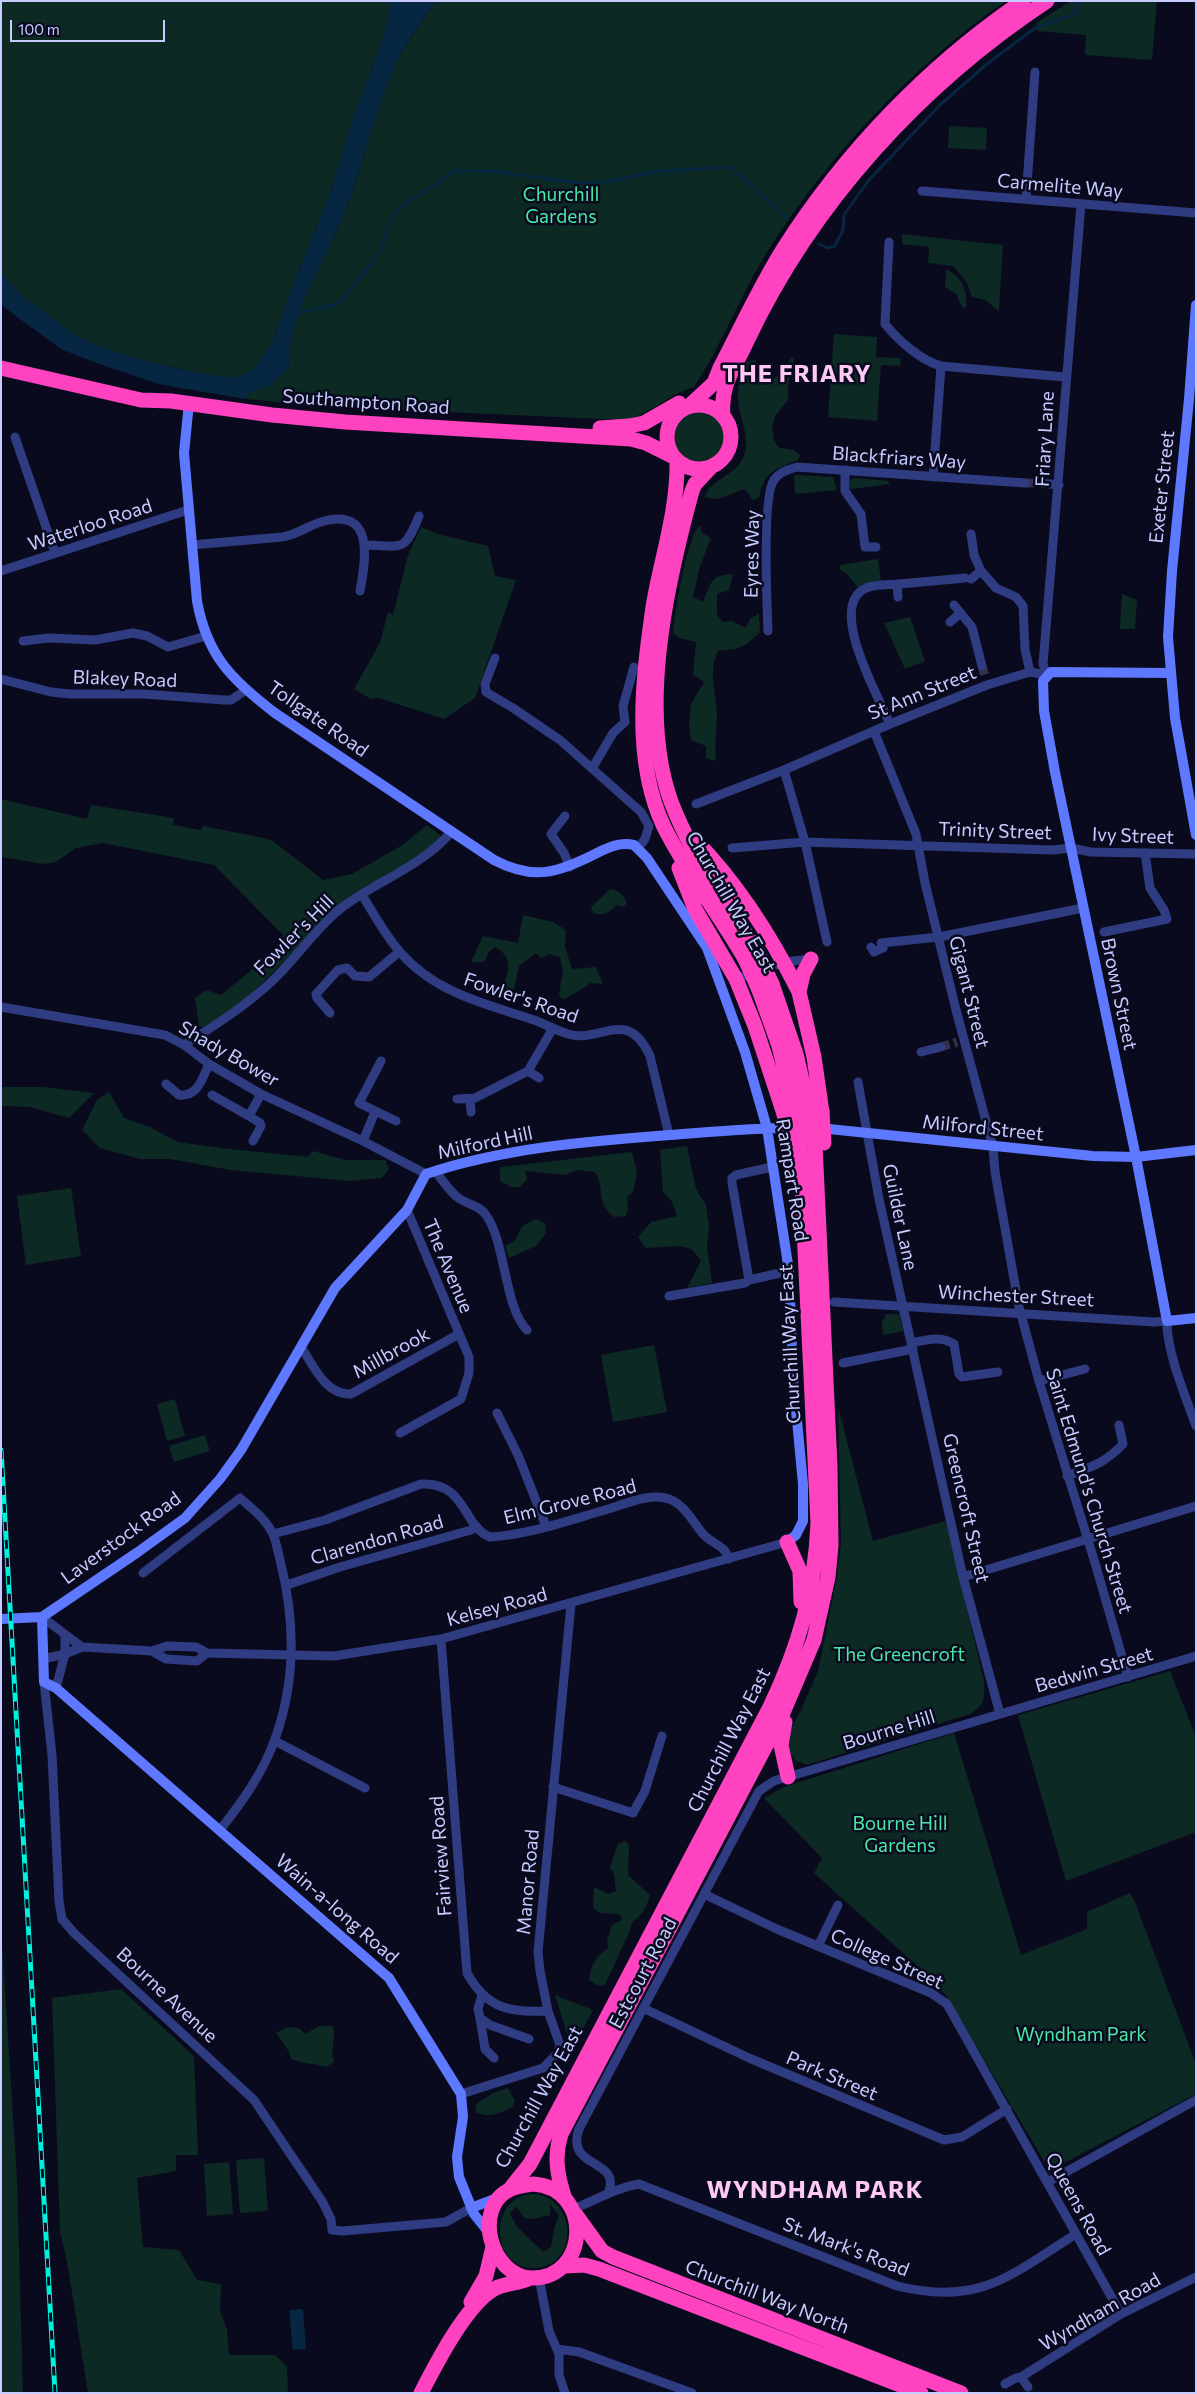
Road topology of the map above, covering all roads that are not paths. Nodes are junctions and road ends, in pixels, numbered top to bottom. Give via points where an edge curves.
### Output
1 (1023, 1) edge
2 (1047, 1) edge
3 (1036, 72) dead end
4 (922, 191) dead end
5 (1026, 199) junction
6 (1081, 204) junction
7 (1196, 214) edge
8 (889, 242) dead end
9 (1196, 305) edge
10 (742, 353) junction
11 (1, 359) edge
12 (941, 366) junction
13 (1, 368) edge
14 (720, 368) junction
15 (1065, 377) junction
16 (171, 401) junction
17 (189, 403) junction
18 (688, 407) junction
19 (723, 415) junction
20 (672, 418) junction
21 (585, 429) junction
22 (559, 433) junction
23 (15, 438) dead end
24 (674, 459) junction
25 (710, 468) junction
26 (845, 470) junction
27 (933, 477) junction
28 (774, 479) joint
29 (1025, 482) tunnel mouth
30 (1041, 484) tunnel mouth
31 (1059, 485) junction
32 (687, 507) junction
33 (188, 510) junction
34 (419, 516) dead end
35 (971, 534) dead end
36 (192, 545) junction
37 (366, 545) junction
38 (876, 547) dead end
39 (55, 553) junction
40 (1, 571) edge
41 (982, 571) junction
42 (897, 584) junction
43 (360, 591) dead end
44 (898, 597) dead end
45 (954, 605) dead end
46 (961, 613) junction
47 (950, 622) dead end
48 (768, 631) dead end
49 (206, 636) junction
50 (22, 641) dead end
51 (495, 658) dead end
52 (982, 666) tunnel mouth
53 (634, 667) dead end
54 (1030, 672) junction
55 (1170, 673) junction
56 (1047, 676) junction
57 (1, 679) edge
58 (246, 690) junction
59 (890, 724) junction
60 (874, 731) junction
61 (593, 767) junction
62 (784, 770) junction
63 (696, 804) dead end
64 (565, 816) dead end
65 (680, 825) junction
66 (452, 831) junction
67 (1196, 835) edge
68 (671, 840) junction
69 (805, 842) junction
70 (919, 845) junction
71 (639, 847) junction
72 (732, 848) dead end
73 (1071, 848) junction
74 (1145, 853) junction
75 (1196, 854) edge
76 (570, 867) junction
77 (362, 895) junction
78 (1082, 908) junction
79 (1104, 932) dead end
80 (939, 937) junction
81 (827, 942) dead end
82 (870, 947) dead end
83 (399, 952) junction
84 (751, 957) junction
85 (811, 959) joint
86 (784, 962) junction
87 (736, 979) junction
88 (799, 992) junction
89 (1, 1007) edge
90 (330, 1013) dead end
91 (552, 1028) junction
92 (184, 1045) junction
93 (941, 1046) tunnel mouth
94 (921, 1052) dead end
95 (381, 1061) dead end
96 (209, 1064) junction
97 (528, 1071) junction
98 (539, 1078) dead end
99 (858, 1082) dead end
100 (166, 1084) dead end
101 (261, 1094) junction
102 (212, 1095) dead end
103 (458, 1099) dead end
104 (470, 1099) junction
105 (375, 1112) junction
106 (471, 1112) dead end
107 (803, 1112) junction
108 (249, 1116) junction
109 (396, 1121) dead end
110 (767, 1128) junction
111 (869, 1133) junction
112 (669, 1135) junction
113 (254, 1141) dead end
114 (363, 1141) junction
115 (807, 1144) junction
116 (993, 1147) junction
117 (1196, 1150) edge
118 (1136, 1157) junction
119 (772, 1168) junction
120 (430, 1172) junction
121 (407, 1210) junction
122 (810, 1210) junction
123 (789, 1271) junction
124 (749, 1280) junction
125 (669, 1296) dead end
126 (834, 1302) dead end
127 (903, 1307) junction
128 (1022, 1313) junction
129 (1196, 1318) edge
130 (1167, 1321) junction
131 (527, 1330) dead end
132 (459, 1334) junction
133 (912, 1346) junction
134 (301, 1348) junction
135 (843, 1363) dead end
136 (1085, 1369) dead end
137 (998, 1372) dead end
138 (1038, 1381) junction
139 (496, 1414) dead end
140 (1119, 1425) dead end
141 (1196, 1426) edge
142 (400, 1433) dead end
143 (1067, 1476) junction
144 (1196, 1506) edge
145 (476, 1526) junction
146 (546, 1526) junction
147 (273, 1534) junction
148 (1088, 1539) junction
149 (787, 1542) junction
150 (730, 1559) junction
151 (143, 1573) dead end
152 (964, 1577) junction
153 (287, 1585) junction
154 (571, 1604) junction
155 (42, 1617) junction
156 (1, 1620) edge
157 (65, 1636) junction
158 (442, 1639) junction
159 (798, 1640) junction
160 (82, 1647) junction
161 (152, 1651) junction
162 (207, 1653) junction
163 (65, 1654) junction
164 (291, 1655) junction
165 (1196, 1656) edge
166 (43, 1660) junction
167 (1128, 1677) junction
168 (44, 1682) junction
169 (56, 1688) junction
170 (794, 1690) junction
171 (1000, 1714) junction
172 (662, 1736) dead end
173 (275, 1741) junction
174 (788, 1777) junction
175 (553, 1787) junction
176 (365, 1788) dead end
177 (220, 1830) junction
178 (704, 1894) junction
179 (838, 1905) dead end
180 (818, 1946) junction
181 (482, 1995) junction
182 (643, 2008) junction
183 (548, 2010) junction
184 (480, 2018) junction
185 (529, 2039) dead end
186 (494, 2058) dead end
187 (461, 2094) junction
188 (1196, 2100) edge
189 (1007, 2109) junction
190 (1048, 2182) junction
191 (609, 2191) junction
192 (505, 2193) junction
193 (564, 2196) junction
194 (472, 2208) junction
195 (574, 2212) junction
196 (1076, 2234) junction
197 (491, 2241) junction
198 (565, 2266) junction
199 (1196, 2277) edge
200 (535, 2278) junction
201 (1121, 2314) junction
202 (468, 2316) junction
203 (557, 2349) junction
204 (1021, 2377) junction
205 (1005, 2384) dead end
206 (1028, 2387) dead end
207 (421, 2393) edge
208 (565, 2393) edge
209 (692, 2393) edge
210 (921, 2393) edge
211 (961, 2393) edge

1 - 14 highway via 925,80 856,152 785,246
2 - 10 highway via 966,61 866,160 780,280
3 - 5 street
4 - 5 street, Carmelite Way
5 - 6 street, Carmelite Way
6 - 7 street, Carmelite Way
6 - 15 street, Friary Lane
8 - 12 street via 885,324 930,363
9 - 55 street, Exeter Street via 1170,590
10 - 19 highway via 723,389
10 - 32 highway via 730,398 738,433 738,450 730,463 699,489
11 - 16 highway, Southampton Road via 141,390
12 - 15 street
12 - 27 street
13 - 16 highway, Southampton Road via 141,400
14 - 18 highway via 714,383
14 - 21 highway via 700,388 644,423
15 - 31 street, Friary Lane
16 - 17 highway, Southampton Road
17 - 22 highway, Southampton Road via 345,422
17 - 33 street, Tollgate Road via 184,453
18 - 19 highway via 706,405
18 - 20 highway
19 - 25 highway via 730,429 731,445 723,459
20 - 21 highway, Southampton Road via 638,431
20 - 24 highway via 667,433
21 - 22 highway, Southampton Road
22 - 24 highway, Southampton Road via 632,439
23 - 39 street
24 - 25 highway via 694,469
24 - 68 highway, Churchill Way East via 677,486 655,594 643,696 649,775 660,816
25 - 32 highway, Churchill Way East via 695,484
26 - 27 street, Blackfriars Way
26 - 28 street, Blackfriars Way via 797,467 781,472
26 - 38 street via 845,491 861,514 865,547
27 - 29 street, Blackfriars Way
28 - 48 street, Eyres Way via 769,497 766,561
30 - 31 street
31 - 56 street, Friary Lane via 1043,664
32 - 65 highway, Churchill Way East via 665,619 656,714 662,772
33 - 36 street, Tollgate Road
33 - 39 street, Waterloo Road
34 - 37 street via 409,540 404,544 394,547
35 - 41 street via 974,555
36 - 37 street via 294,535 333,519 359,529
36 - 49 street, Tollgate Road via 197,601
37 - 43 street
39 - 40 street, Waterloo Road
41 - 42 street via 968,578
41 - 54 street via 996,588 1016,597 1023,606 1025,649
42 - 44 street
42 - 59 street via 864,589 852,602 850,613 854,640
45 - 46 street
46 - 47 street
46 - 52 street via 972,628
49 - 50 street via 168,647 133,633 95,640 49,638
49 - 58 street, Tollgate Road via 220,660
51 - 61 street via 485,684 486,692 538,724
53 - 61 street via 623,706 625,722 613,733
54 - 56 street
54 - 59 street, St Ann Street via 986,681
55 - 56 street via 1061,671
55 - 67 street, Exeter Street
56 - 73 street, Brown Street via 1043,681 1044,711
57 - 58 street, Blakey Road via 70,694 144,694 231,700
58 - 66 street, Tollgate Road via 275,713
59 - 60 street, St Ann Street
60 - 62 street, St Ann Street
60 - 70 street, Gigant Street
61 - 71 street via 647,820 648,832
62 - 63 street, St Ann Street
62 - 69 street
64 - 76 street via 551,834
65 - 84 highway, Churchill Way East
65 - 86 highway via 733,885
66 - 76 street, Tollgate Road via 507,867 545,874
66 - 77 street, Fowler's Hill via 433,851
68 - 84 highway, Churchill Way East
68 - 87 highway via 695,909
69 - 70 street, Trinity Street
69 - 72 street, Trinity Street
69 - 81 street
70 - 73 street, Trinity Street
70 - 80 street, Gigant Street
71 - 76 street, Tollgate Road via 618,844
71 - 110 street, Rampart Road via 708,948 745,1052
73 - 74 street, Ivy Street via 1091,852
73 - 78 street, Brown Street
74 - 75 street, Ivy Street
74 - 79 street via 1151,891 1167,919
77 - 83 street, Fowler's Road
77 - 92 street, Fowler's Hill via 326,921 270,983
78 - 80 street
78 - 118 street, Brown Street
80 - 82 street via 881,943 882,948 874,952
80 - 116 street, Gigant Street via 961,1041
83 - 90 street via 369,977 355,976 347,968 338,970 316,994
83 - 91 street, Fowler's Road via 421,974 444,988
84 - 107 highway, Churchill Way East, bridge via 766,987 779,1046
85 - 86 street
85 - 88 highway
86 - 87 street
86 - 88 highway
87 - 107 highway via 756,1026
88 - 107 highway via 812,1050
89 - 92 street, Shady Bower via 152,1032
91 - 97 street
91 - 112 street, Fowler's Road via 576,1036 624,1030 641,1041 654,1067
92 - 96 street, Shady Bower
93 - 94 street
95 - 105 street via 359,1103
96 - 100 street via 192,1094 179,1095
96 - 101 street, Shady Bower
97 - 98 street
97 - 104 street
99 - 111 street, Guilder Lane
101 - 108 street
101 - 114 street, Shady Bower
102 - 108 street
103 - 104 street
104 - 106 street
105 - 109 street
105 - 114 street
107 - 115 highway, Churchill Way East, bridge
107 - 115 highway, bridge
108 - 113 street via 261,1126
110 - 111 street, Milford Street via 820,1128
110 - 112 street, Milford Hill
110 - 119 street, Rampart Road
111 - 116 street, Milford Street
111 - 127 street, Guilder Lane via 871,1160
112 - 120 street, Milford Hill via 546,1148 459,1162
114 - 120 street, Shady Bower
115 - 122 highway, Churchill Way East
115 - 122 highway via 823,1179
116 - 118 street, Milford Street
116 - 128 street, Gigant Street via 1018,1307
117 - 118 street, Milford Street
118 - 130 street, Brown Street
119 - 123 street, Rampart Road
119 - 124 street via 736,1174 732,1178
120 - 121 street, Milford Hill
120 - 131 street via 460,1199 486,1215 512,1299
121 - 132 street, The Avenue
121 - 134 street, Milford Hill via 335,1288
122 - 159 highway, Churchill Way East via 818,1523 813,1575
122 - 170 highway, Churchill Way East via 830,1466 831,1546 819,1621
123 - 124 street
123 - 149 street, Rampart Road via 793,1378 804,1514 798,1531
124 - 125 street
126 - 127 street, Winchester Street
127 - 128 street, Winchester Street
127 - 133 street, Greencroft Street
128 - 130 street, Winchester Street
128 - 138 street, Saint Edmund's Church Street
129 - 130 street, Winchester Street
130 - 141 street via 1175,1361
132 - 134 street, Millbrook via 351,1394 341,1395 330,1389
132 - 142 street, The Avenue via 469,1357 469,1373 461,1400
133 - 135 street
133 - 137 street via 936,1338 949,1341 954,1344 962,1377
133 - 152 street, Greencroft Street
134 - 155 street, Laverstock Road via 241,1450 185,1518
136 - 138 street
138 - 143 street, Saint Edmund's Church Street
139 - 146 street via 518,1455
140 - 143 street via 1123,1444 1116,1452 1104,1462
143 - 148 street, Saint Edmund's Church Street
144 - 148 street
145 - 146 street, Elm Grove Road via 490,1537
145 - 147 street via 465,1507 450,1492 433,1484 421,1484 325,1520
145 - 153 street, Clarendon Road
146 - 150 street, Elm Grove Road via 638,1500 663,1497 682,1507 708,1539 727,1552
147 - 151 street, Laverstock Road via 264,1520 240,1498
147 - 153 street
148 - 152 street
148 - 167 street, Saint Edmund's Church Street
149 - 150 street, Kelsey Road
149 - 159 highway via 798,1564 802,1583
150 - 154 street, Kelsey Road
152 - 171 street, Greencroft Street
153 - 164 street
154 - 158 street, Kelsey Road
154 - 175 street, Manor Road
155 - 156 street
155 - 157 street, Kelsey Road
155 - 166 street, Bourne Avenue
157 - 160 street, Kelsey Road
157 - 163 street
158 - 164 street, Kelsey Road via 334,1656
158 - 181 street, Fairview Road via 465,1963 467,1973
159 - 192 highway, Churchill Way East via 786,1672 750,1744 532,2158
160 - 161 street, Kelsey Road
160 - 163 street, Kelsey Road
161 - 162 street, Kelsey Road via 167,1646 196,1647
161 - 162 street, Kelsey Road via 166,1659 197,1661
162 - 164 street, Kelsey Road
163 - 166 street, Kelsey Road
163 - 169 street
164 - 173 street via 289,1685
165 - 167 street, Bedwin Street
166 - 168 street, Bourne Avenue
167 - 171 street, Bedwin Street
168 - 169 street, Wain-a-long Road
168 - 194 street, Bourne Avenue via 62,1919 254,2100 322,2200 332,2230 446,2222
169 - 177 street, Wain-a-long Road
170 - 174 highway via 780,1739
170 - 193 highway, Churchill Way East via 561,2134 556,2156
171 - 174 street, Bourne Hill
172 - 175 street via 645,1791 633,1813
173 - 176 street
173 - 177 street via 247,1794
174 - 178 street, Estcourt Road via 768,1784 756,1795
175 - 183 street, Manor Road via 538,1952
177 - 187 street, Wain-a-long Road via 389,1978
178 - 180 street, College Street
178 - 182 street, Estcourt Road
179 - 180 street
180 - 189 street, College Street via 931,1993 946,2004
181 - 183 street, Fairview Road via 508,2010
181 - 184 street via 478,2009
182 - 189 street, Park Street via 749,2058 944,2140 962,2138
182 - 191 street, Estcourt Road via 576,2137 580,2154 604,2169 609,2176
183 - 187 street, Manor Road via 560,2045 552,2060 543,2068
184 - 185 street
184 - 186 street via 485,2049
187 - 194 street, Wain-a-long Road via 463,2117 458,2170
188 - 190 street
189 - 190 street, Queens Road
190 - 196 street, Queens Road
191 - 195 street, St. Mark's Road
191 - 196 street, St. Mark's Road via 639,2184 648,2186 897,2286 933,2294 964,2292 990,2285
192 - 193 highway via 526,2185 542,2185 554,2188
192 - 194 street
192 - 197 highway via 491,2214
193 - 195 highway
194 - 197 street, Wain-a-long Road
195 - 198 highway via 574,2244
195 - 211 highway, Churchill Way North via 602,2251 613,2258
196 - 201 street, Queens Road
197 - 200 highway via 510,2268
197 - 202 highway via 486,2276 472,2299
198 - 200 highway via 555,2273
198 - 210 highway, Churchill Way North via 584,2265 599,2269
199 - 201 street, Wyndham Road
200 - 202 highway via 492,2290
200 - 203 street
201 - 204 street, Wyndham Road
202 - 207 highway
203 - 208 street via 559,2374
203 - 209 street via 578,2352
204 - 205 street, Wyndham Road
204 - 206 street

